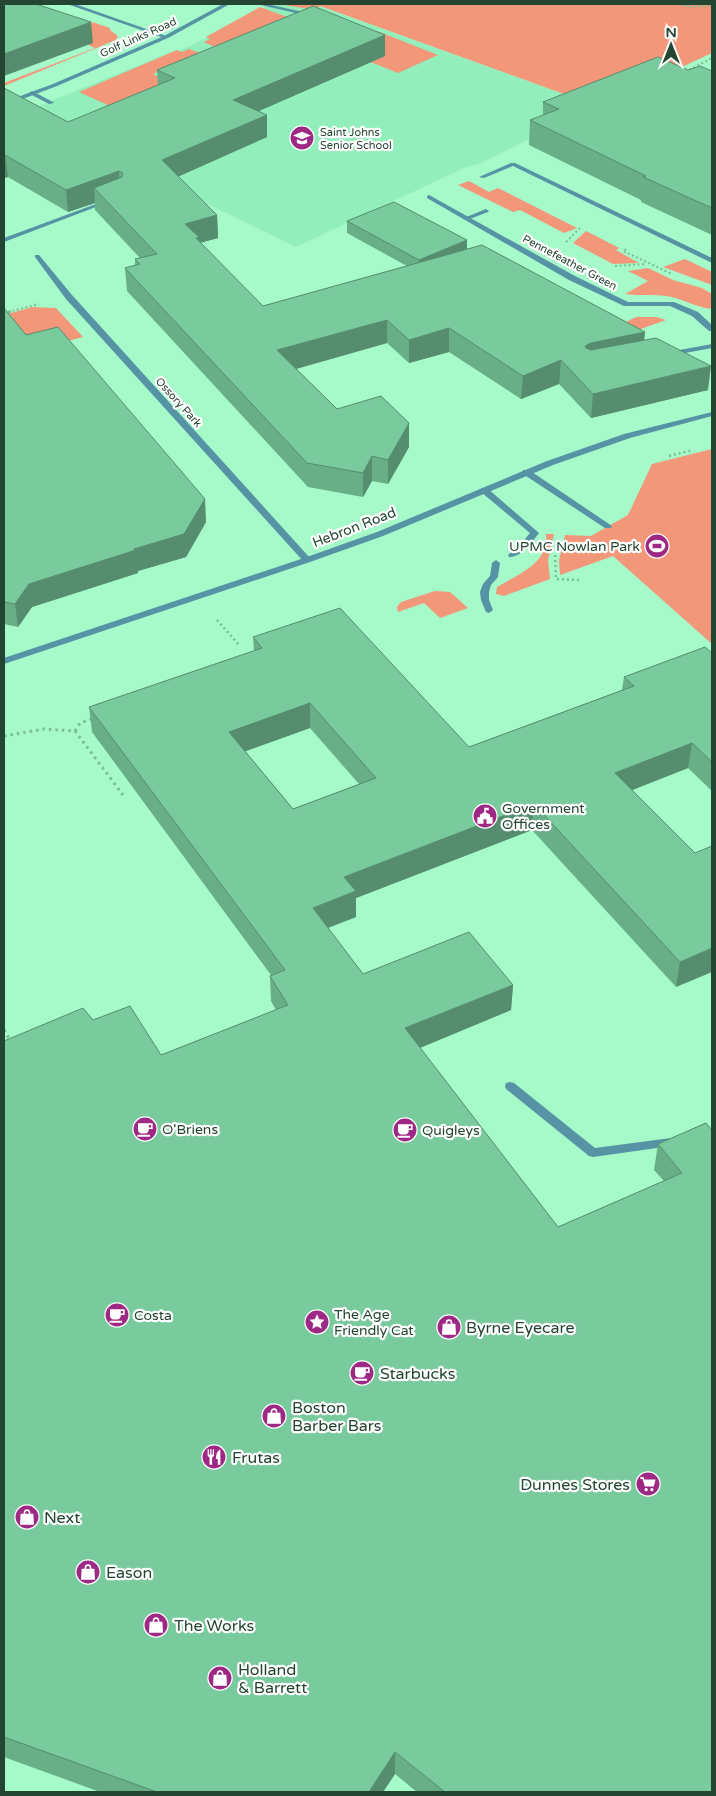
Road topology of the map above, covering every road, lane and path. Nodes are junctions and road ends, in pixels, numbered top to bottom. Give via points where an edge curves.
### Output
1 (71, 4) edge
2 (227, 4) edge
3 (259, 4) edge
4 (676, 4) edge
5 (712, 4) edge
6 (318, 16) edge
7 (166, 37) junction
8 (712, 58) edge
9 (697, 73) edge
10 (32, 93) junction
11 (51, 102) dead end
12 (4, 104) edge
13 (482, 176) dead end
14 (429, 197) dead end
15 (112, 201) edge
16 (486, 210) dead end
17 (467, 218) junction
18 (579, 230) dead end
19 (4, 240) edge
20 (566, 243) dead end
21 (690, 250) junction
22 (37, 256) dead end
23 (712, 261) edge
24 (572, 278) junction
25 (709, 322) edge
26 (712, 329) edge
27 (712, 346) edge
28 (665, 355) edge
29 (712, 414) edge
30 (693, 450) dead end
31 (669, 456) dead end
32 (526, 472) junction
33 (484, 490) junction
34 (608, 526) dead end
35 (556, 551) dead end
36 (512, 556) dead end
37 (307, 560) junction
38 (496, 563) dead end
39 (579, 580) dead end
40 (489, 610) dead end
41 (216, 619) dead end
42 (240, 646) dead end
43 (4, 661) edge
44 (98, 717) edge
45 (75, 731) junction
46 (4, 736) edge
47 (123, 795) dead end
48 (4, 1030) edge
49 (14, 1047) edge
50 (510, 1086) dead end
51 (686, 1140) edge

1 - 7 street
2 - 7 street, Golf Links Road
3 - 6 street
4 - 5 path
7 - 10 street, Golf Links Road
8 - 9 path via 690,70
10 - 11 street
10 - 12 street, Golf Links Road
13 - 21 street via 513,164
14 - 17 street, Pennefeather Green
15 - 19 street
16 - 17 street
17 - 24 street, Pennefeather Green
18 - 20 path
21 - 23 street
21 - 24 path via 648,264 603,264
22 - 37 street, Ossory Park via 69,297
24 - 25 street, Pennefeather Green via 627,304 670,304
25 - 26 street, Pennefeather Green
27 - 28 street
29 - 32 street, Hebron Road via 627,436
30 - 31 path
32 - 33 street, Hebron Road
32 - 34 street
33 - 36 street via 535,533
33 - 37 street, Hebron Road via 380,534
35 - 39 path via 556,579
37 - 43 street, Hebron Road
38 - 40 street via 494,577 484,590
41 - 42 path
44 - 45 path via 80,723
45 - 46 path via 44,729
45 - 47 path
48 - 49 path
50 - 51 street via 593,1153

